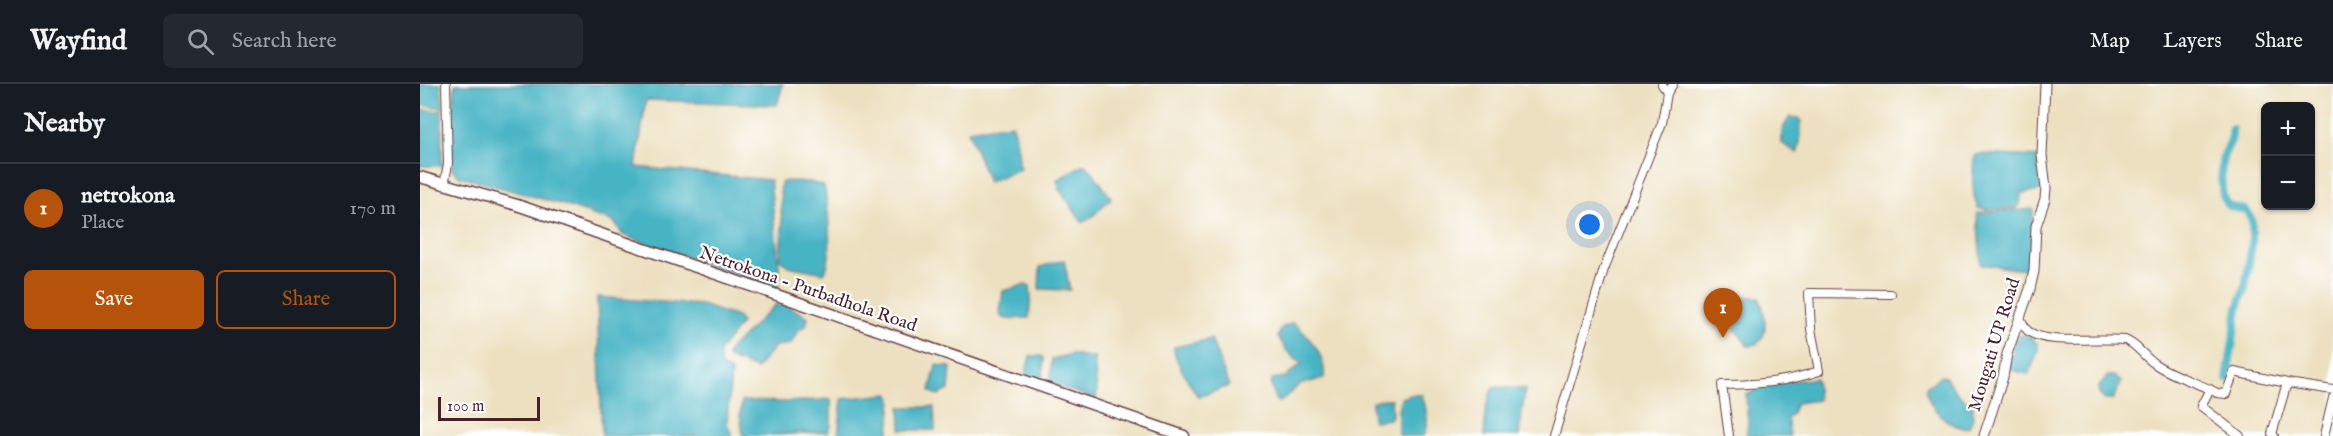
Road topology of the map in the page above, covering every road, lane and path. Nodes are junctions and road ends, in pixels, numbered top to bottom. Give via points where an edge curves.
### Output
1 (446, 84) edge
2 (1662, 84) edge
3 (1673, 84) edge
4 (2045, 84) edge
5 (1667, 93) junction
6 (420, 177) edge
7 (444, 185) junction
8 (1891, 294) dead end
9 (2020, 318) junction
10 (2287, 383) junction
11 (2210, 389) junction
12 (2333, 390) edge
13 (2333, 398) edge
14 (1184, 436) edge
15 (1554, 436) edge
16 (1729, 436) edge
17 (1984, 436) edge
18 (2240, 436) edge
19 (2274, 436) edge
20 (2325, 436) edge

1 - 7 street via 448,164
2 - 5 street
3 - 5 street
4 - 9 street, Mougati UP Road via 2045,199 2036,226 2034,271
5 - 15 street via 1662,123 1604,269
6 - 7 main road, Netrokona - Purbadhola Road
7 - 14 main road, Netrokona - Purbadhola Road via 517,206
8 - 16 street via 1809,292 1819,371 1767,382 1722,385
9 - 11 street via 2027,330 2037,336 2131,342 2162,369
9 - 17 street, Mougati UP Road
10 - 11 street via 2234,372 2226,394
10 - 12 street
10 - 19 street
11 - 18 street via 2201,406
13 - 20 street

